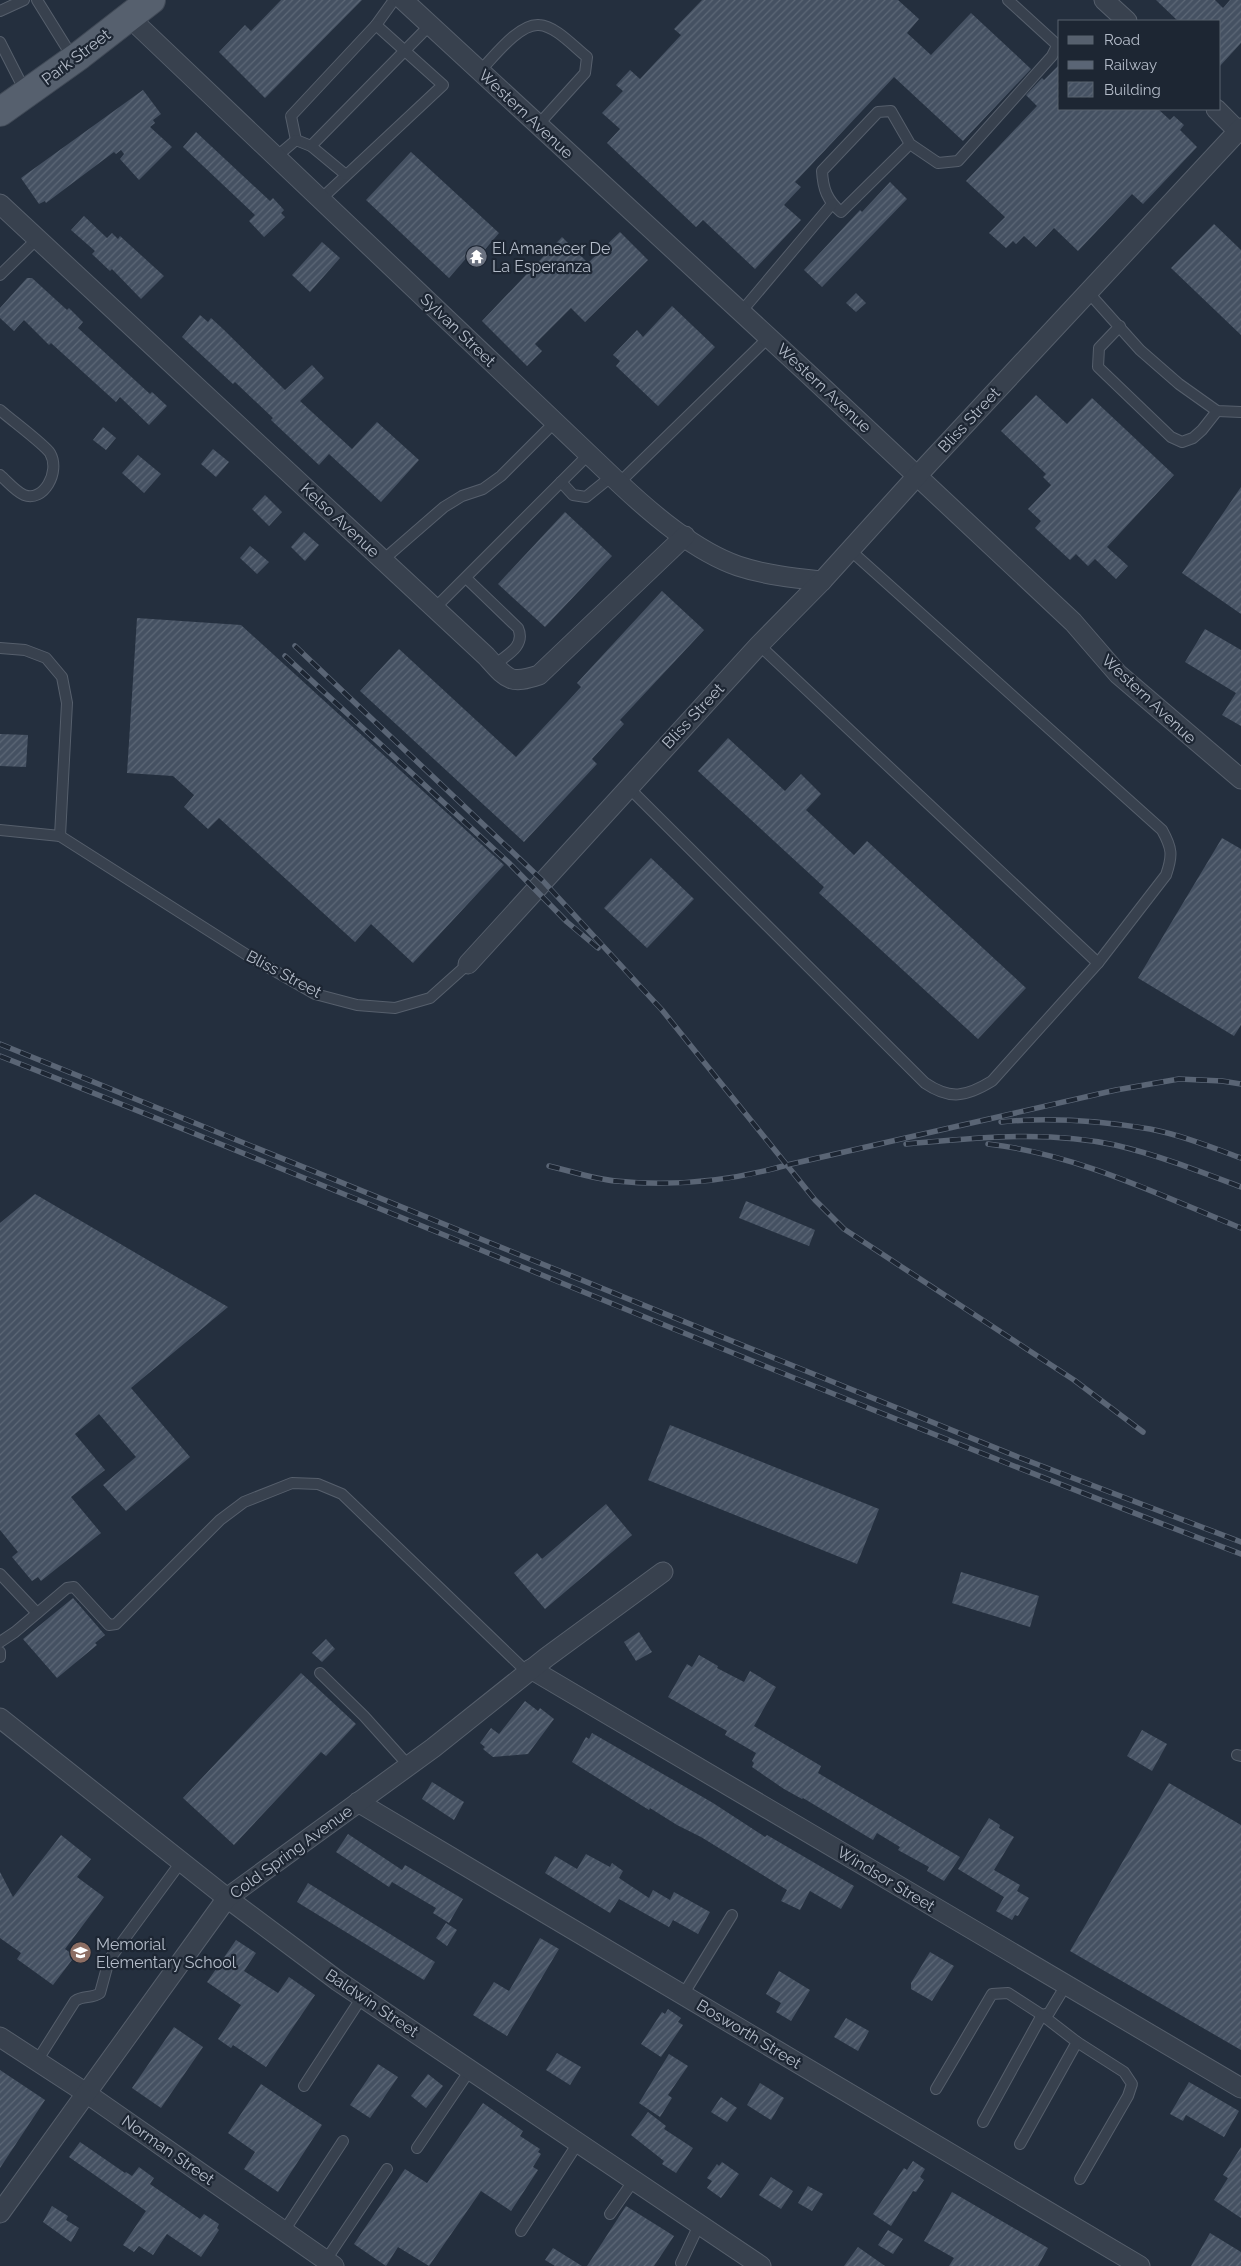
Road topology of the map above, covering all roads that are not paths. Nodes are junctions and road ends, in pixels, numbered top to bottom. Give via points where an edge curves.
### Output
1 (24, 0) edge
2 (37, 0) edge
3 (151, 0) edge
4 (394, 0) edge
5 (403, 0) edge
6 (1008, 0) edge
7 (1104, 0) edge
8 (0, 11) edge
9 (129, 17) junction
10 (1126, 20) edge
11 (376, 25) junction
12 (430, 25) junction
13 (0, 42) edge
14 (406, 51) junction
15 (74, 59) junction
16 (480, 71) junction
17 (26, 94) junction
18 (1217, 110) edge
19 (0, 112) edge
20 (538, 126) junction
21 (1240, 131) edge
22 (296, 140) junction
23 (910, 144) junction
24 (311, 146) junction
25 (276, 157) junction
26 (346, 175) junction
27 (321, 199) junction
28 (0, 204) edge
29 (832, 204) junction
30 (37, 238) junction
31 (0, 274) edge
32 (1088, 292) junction
33 (741, 312) junction
34 (1120, 326) junction
35 (769, 337) junction
36 (0, 410) edge
37 (1217, 411) junction
38 (1241, 412) edge
39 (555, 422) junction
40 (589, 454) junction
41 (0, 475) edge
42 (917, 476) junction
43 (615, 480) junction
44 (562, 482) junction
45 (685, 536) junction
46 (850, 550) junction
47 (383, 560) junction
48 (466, 578) junction
49 (822, 582) junction
50 (435, 608) junction
51 (759, 645) junction
52 (0, 648) edge
53 (494, 664) junction
54 (1241, 779) edge
55 (628, 787) junction
56 (0, 830) edge
57 (60, 836) junction
58 (1098, 963) junction
59 (468, 964) joint
60 (663, 1572) dead end
61 (0, 1574) edge
62 (37, 1613) junction
63 (0, 1642) edge
64 (0, 1652) edge
65 (0, 1657) edge
66 (529, 1671) junction
67 (320, 1673) dead end
68 (0, 1718) edge
69 (409, 1766) junction
70 (358, 1802) junction
71 (181, 1862) junction
72 (227, 1898) junction
73 (732, 1915) dead end
74 (1066, 1985) junction
75 (682, 1995) junction
76 (362, 1997) junction
77 (1042, 2015) junction
78 (0, 2037) edge
79 (1077, 2042) junction
80 (36, 2061) junction
81 (470, 2070) junction
82 (304, 2086) dead end
83 (1241, 2088) edge
84 (936, 2089) dead end
85 (86, 2093) junction
86 (983, 2122) dead end
87 (343, 2141) dead end
88 (578, 2143) junction
89 (1020, 2144) dead end
90 (417, 2148) dead end
91 (387, 2169) dead end
92 (1080, 2179) dead end
93 (634, 2180) junction
94 (0, 2214) edge
95 (610, 2214) dead end
96 (699, 2225) junction
97 (284, 2231) junction
98 (521, 2231) dead end
99 (330, 2263) edge
100 (681, 2263) dead end
101 (761, 2266) edge
102 (1140, 2266) edge

1 - 8 lane
2 - 15 lane
3 - 9 main road, Park Street
4 - 11 lane
5 - 12 street, Western Avenue
6 - 23 lane via 1054,42 1056,51 958,161 938,163
7 - 10 street
9 - 15 main road, Park Street
9 - 25 street, Sylvan Street
11 - 14 lane
11 - 22 lane via 291,116
12 - 14 lane
12 - 16 street, Western Avenue
13 - 17 lane
14 - 24 lane
14 - 26 lane via 443,84
15 - 17 main road, Park Street
16 - 20 street, Western Avenue
16 - 20 lane via 527,26 540,25 554,31 587,57 585,73
17 - 19 main road, Park Street
18 - 21 street
20 - 33 street, Western Avenue
21 - 32 street, Bliss Street
22 - 24 lane
22 - 25 lane
23 - 29 lane via 841,212
23 - 29 lane via 891,111 878,112 822,172 824,190
24 - 26 lane
25 - 27 street, Sylvan Street
26 - 27 lane
27 - 39 street, Sylvan Street
28 - 30 street, Kelso Avenue
29 - 33 lane
30 - 31 lane
30 - 47 street, Kelso Avenue
32 - 34 lane
32 - 42 street, Bliss Street
33 - 35 street, Western Avenue
34 - 37 lane via 1140,350
34 - 37 lane via 1099,348 1098,367 1171,437 1182,442 1193,438
35 - 42 street, Western Avenue
35 - 43 lane
36 - 41 lane via 50,453 54,475 48,485 29,496 23,495
37 - 38 lane
39 - 40 street, Sylvan Street
39 - 47 lane via 501,476 483,489 444,507
40 - 43 street, Sylvan Street
40 - 44 lane
42 - 46 street, Bliss Street
42 - 54 street, Western Avenue via 1073,622 1118,674
43 - 44 lane via 586,497 573,495
43 - 45 street, Sylvan Street
44 - 48 lane
45 - 49 street, Sylvan Street via 714,555 739,566
45 - 53 street, Kelso Avenue via 539,675 520,681 504,676
46 - 49 street, Bliss Street
46 - 58 lane via 1162,830 1170,846 1171,861 1166,875
47 - 50 street, Kelso Avenue
48 - 50 lane
48 - 53 lane via 518,628 522,636 520,643
49 - 51 street, Bliss Street
50 - 53 street, Kelso Avenue
51 - 55 street, Bliss Street
51 - 58 lane
52 - 57 lane via 25,650 46,658 62,677 67,702
55 - 58 lane via 925,1083 940,1093 961,1095 979,1090 992,1081
55 - 59 street, Bliss Street
56 - 57 lane, Bliss Street
57 - 59 lane, Bliss Street via 247,955 315,994 357,1006 395,1008 430,998
60 - 66 street, Cold Spring Avenue
61 - 62 lane
62 - 63 lane
62 - 66 lane via 67,1588 74,1587 109,1625 116,1624 220,1520 244,1502 292,1483 318,1484 342,1494
64 - 65 lane
66 - 69 street, Cold Spring Avenue
66 - 74 street, Windsor Street
67 - 69 lane
68 - 71 street, Baldwin Street
69 - 70 street, Cold Spring Avenue
70 - 72 street, Cold Spring Avenue
70 - 75 street, Bosworth Street
71 - 72 street, Baldwin Street
71 - 80 lane via 109,1960 100,1993 75,2001
72 - 76 street, Baldwin Street
72 - 85 street, Cold Spring Avenue
73 - 75 lane
74 - 77 lane via 1049,2013
74 - 83 street, Windsor Street
75 - 102 street, Bosworth Street
76 - 81 street, Baldwin Street
76 - 82 lane
77 - 79 lane
77 - 84 lane via 1008,1993 992,1994
77 - 86 lane
78 - 80 street, Norman Street
79 - 89 lane
79 - 92 lane via 1124,2072 1132,2084
80 - 85 street, Norman Street
81 - 88 street, Baldwin Street
81 - 90 lane
85 - 94 street, Cold Spring Avenue
85 - 97 street, Norman Street
87 - 97 lane
88 - 93 street, Baldwin Street
88 - 98 lane
91 - 99 lane
93 - 95 lane
93 - 96 street, Baldwin Street
96 - 100 lane
96 - 101 street, Baldwin Street
97 - 99 street, Norman Street

